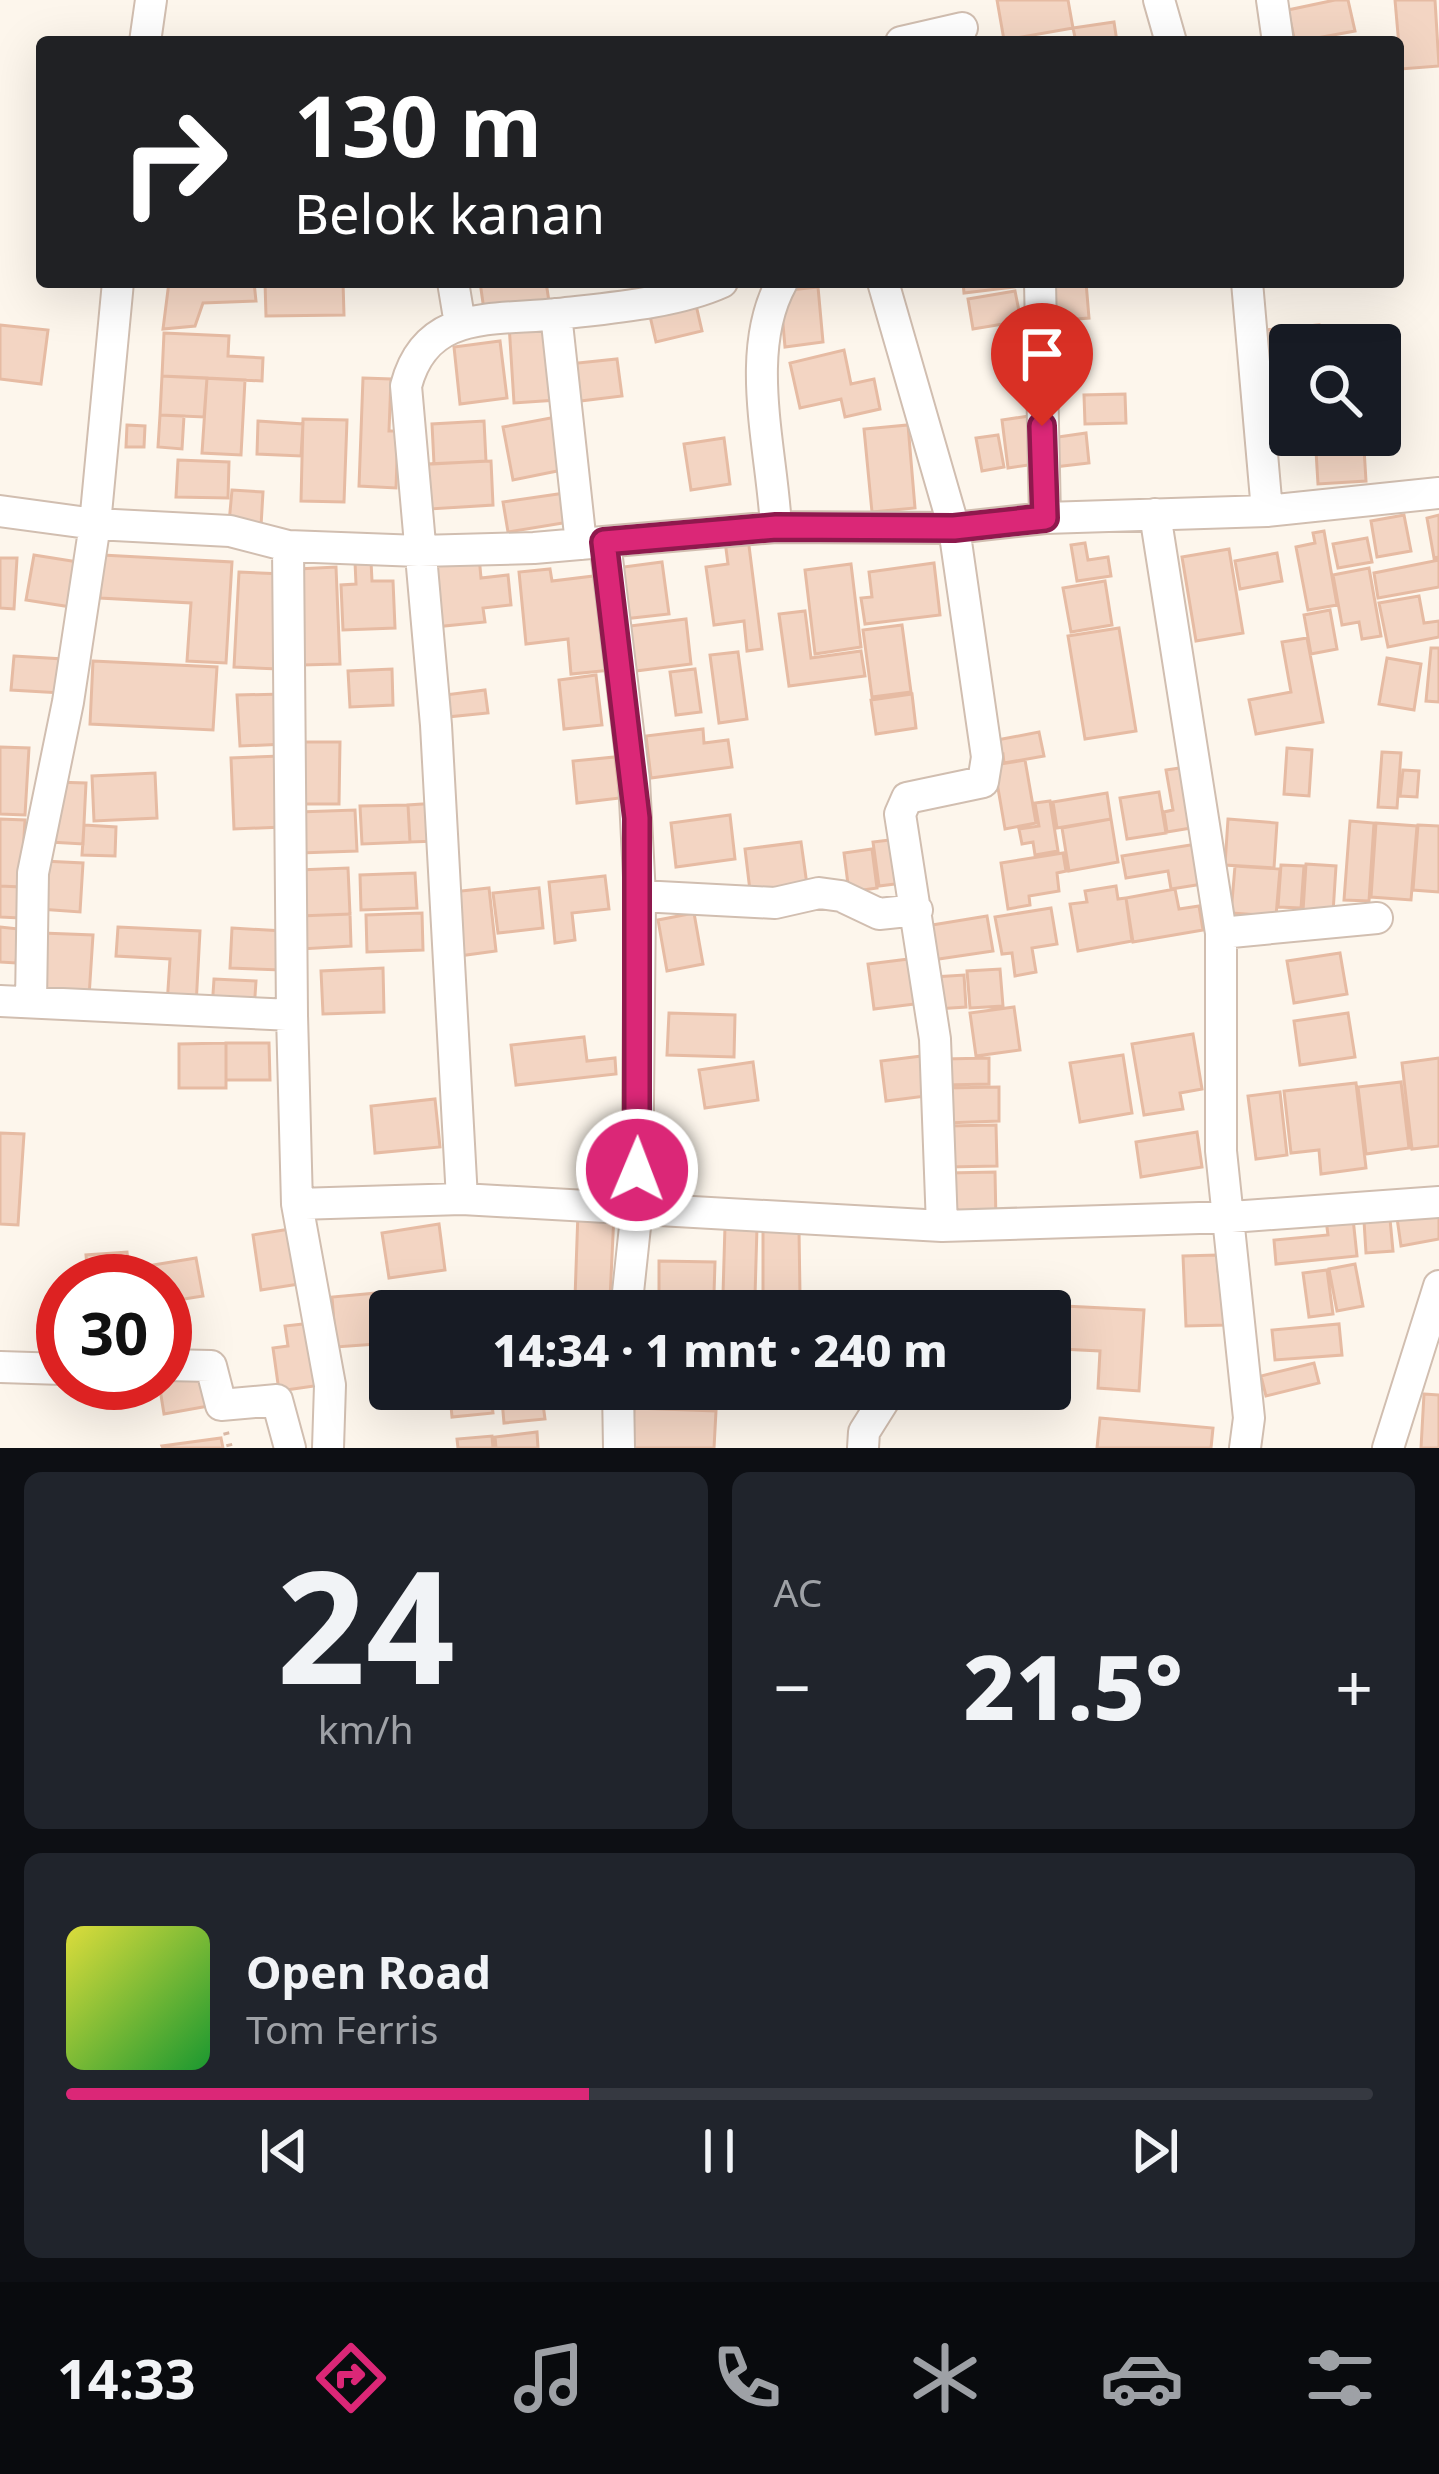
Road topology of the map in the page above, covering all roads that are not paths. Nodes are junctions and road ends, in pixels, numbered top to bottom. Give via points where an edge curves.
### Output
1 (151, 0) edge
2 (1159, 0) edge
3 (1272, 0) edge
4 (962, 23) edge
5 (146, 36) edge
6 (920, 36) edge
7 (1169, 36) edge
8 (1277, 36) edge
9 (117, 288) edge
10 (454, 288) edge
11 (691, 288) edge
12 (778, 288) edge
13 (885, 288) edge
14 (1040, 288) edge
15 (1248, 288) edge
16 (556, 314) junction
17 (460, 324) junction
18 (1439, 493) edge
19 (0, 511) edge
20 (1267, 511) junction
21 (1155, 514) junction
22 (1045, 518) junction
23 (95, 524) junction
24 (776, 527) junction
25 (954, 528) junction
26 (593, 543) junction
27 (289, 546) junction
28 (419, 551) junction
29 (640, 896) junction
30 (917, 910) junction
31 (1377, 918) dead end
32 (1221, 933) junction
33 (15, 1002) edge
34 (292, 1016) junction
35 (462, 1199) junction
36 (1439, 1202) edge
37 (297, 1204) junction
38 (637, 1208) junction
39 (1232, 1216) junction
40 (942, 1226) junction
41 (1439, 1286) edge
42 (628, 1290) edge
43 (192, 1366) edge
44 (0, 1367) edge
45 (36, 1368) edge
46 (619, 1410) edge
47 (878, 1410) edge
48 (290, 1448) edge
49 (328, 1448) edge
50 (620, 1448) edge
51 (863, 1448) edge
52 (1245, 1448) edge
53 (1388, 1448) edge

1 - 5 street
2 - 7 street
3 - 8 street
4 - 6 street
9 - 23 street
10 - 17 street
11 - 16 street
12 - 24 street via 761,340
13 - 25 street
14 - 22 street
15 - 20 street
16 - 17 street
16 - 26 street
17 - 28 street via 412,361 406,386
18 - 20 street
19 - 23 street
20 - 21 street
21 - 22 street
21 - 32 street
22 - 25 street
23 - 27 street via 230,531
23 - 33 street
24 - 25 street
24 - 26 street
25 - 30 street via 988,772 983,782 907,798 900,807
26 - 28 street
26 - 29 street via 634,780
27 - 28 street
27 - 34 street
28 - 35 street
29 - 30 street via 775,903 819,893 879,914
29 - 38 street
30 - 40 street via 935,1039
31 - 32 street
32 - 39 street via 1220,1121
33 - 34 street
34 - 37 street
35 - 37 street
35 - 38 street
36 - 39 street
37 - 49 street via 330,1385
38 - 40 street
38 - 42 street
39 - 40 street
39 - 52 street
41 - 53 street
43 - 48 street via 211,1366 221,1406 277,1400
44 - 45 street
46 - 50 street
47 - 51 street

